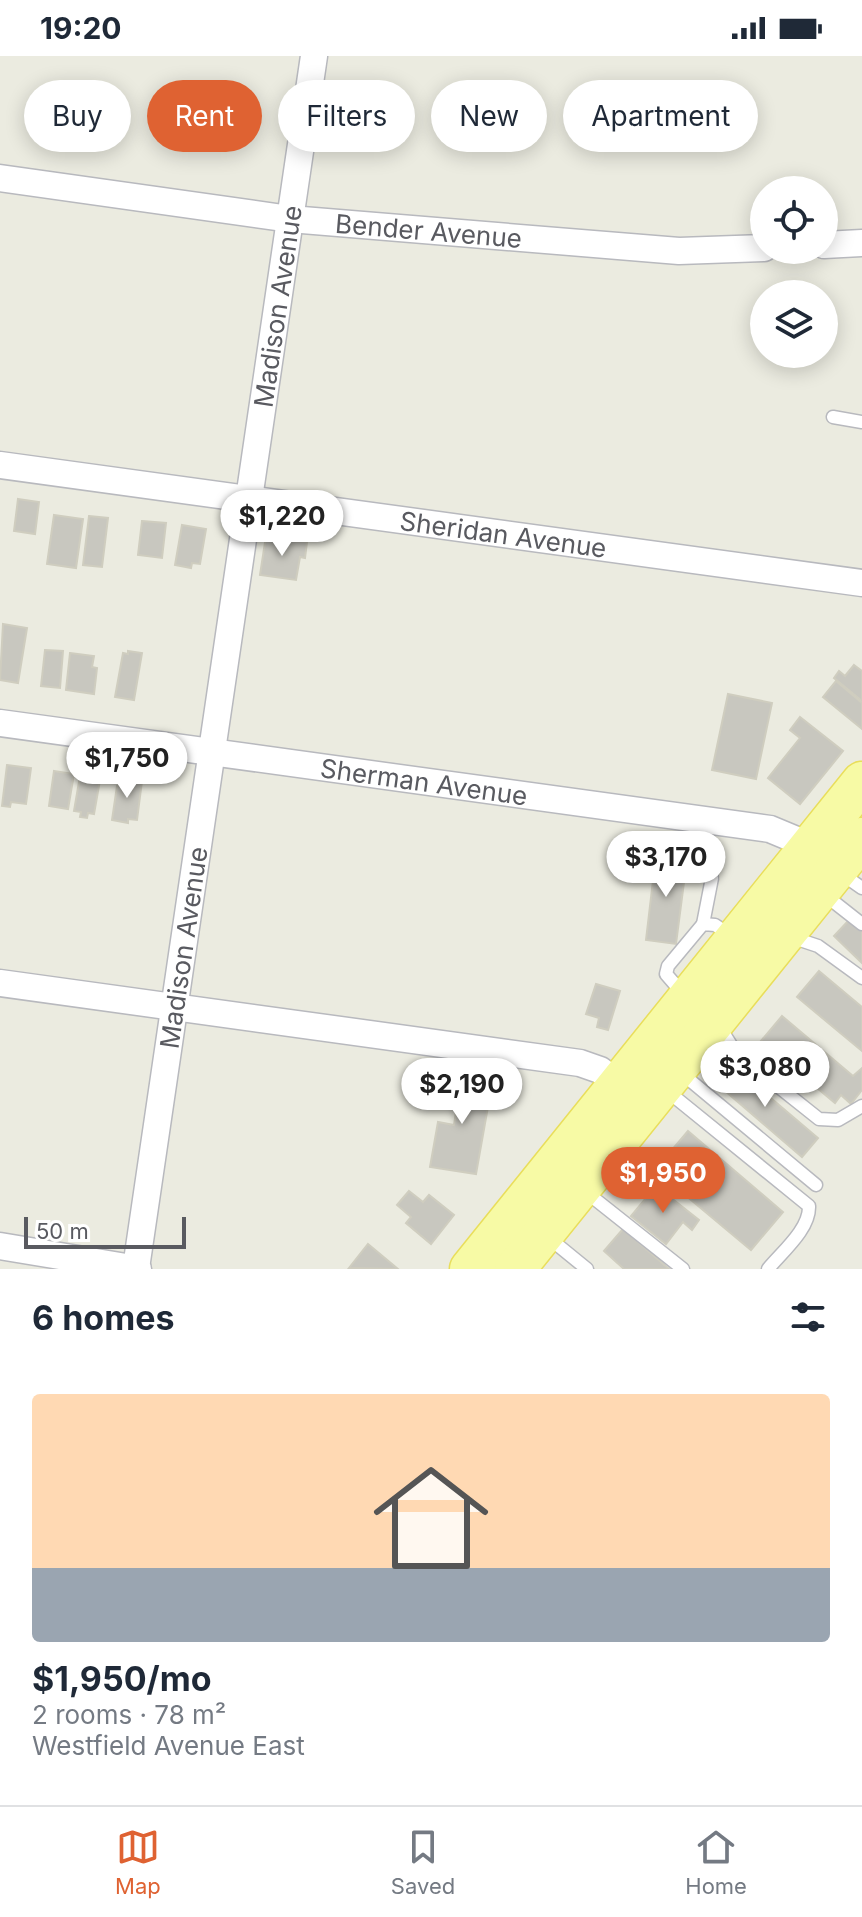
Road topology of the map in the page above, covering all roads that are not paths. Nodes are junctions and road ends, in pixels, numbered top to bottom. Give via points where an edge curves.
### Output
1 (314, 56) edge
2 (0, 178) edge
3 (290, 219) junction
4 (862, 243) edge
5 (838, 244) edge
6 (750, 248) edge
7 (833, 417) dead end
8 (862, 422) edge
9 (0, 465) edge
10 (249, 499) junction
11 (862, 583) edge
12 (0, 723) edge
13 (212, 752) junction
14 (862, 782) edge
15 (862, 838) edge
16 (831, 874) edge
17 (712, 878) dead end
18 (862, 924) edge
19 (719, 931) junction
20 (784, 934) junction
21 (862, 978) edge
22 (0, 983) edge
23 (174, 1007) junction
24 (702, 1009) junction
25 (651, 1086) junction
26 (862, 1106) edge
27 (816, 1185) dead end
28 (580, 1188) junction
29 (543, 1233) junction
30 (0, 1246) edge
31 (490, 1266) edge
32 (137, 1268) edge
33 (587, 1269) edge
34 (683, 1269) edge
35 (768, 1269) edge

1 - 3 street, Madison Avenue
2 - 3 street, Bender Avenue
3 - 6 street, Bender Avenue via 679,251
3 - 10 street, Madison Avenue
4 - 5 street
7 - 8 lane
9 - 10 street, Sheridan Avenue
10 - 11 street, Sheridan Avenue
10 - 13 street, Madison Avenue
12 - 13 street, Sherman Avenue
13 - 16 street, Sherman Avenue via 770,829 794,839
13 - 23 street, Madison Avenue
14 - 16 main road
15 - 16 main road
16 - 18 lane
16 - 19 main road
16 - 20 main road
17 - 19 lane
19 - 24 main road
20 - 21 lane via 818,946
20 - 24 main road
22 - 23 street
23 - 25 street via 580,1063
23 - 32 street, Madison Avenue
24 - 25 main road
24 - 25 main road
24 - 26 lane via 736,1053 819,1119 838,1120
25 - 27 lane
25 - 28 main road
25 - 31 main road
25 - 35 lane via 809,1206 801,1231
28 - 29 main road
28 - 34 lane
29 - 31 main road
29 - 33 lane
30 - 32 street

